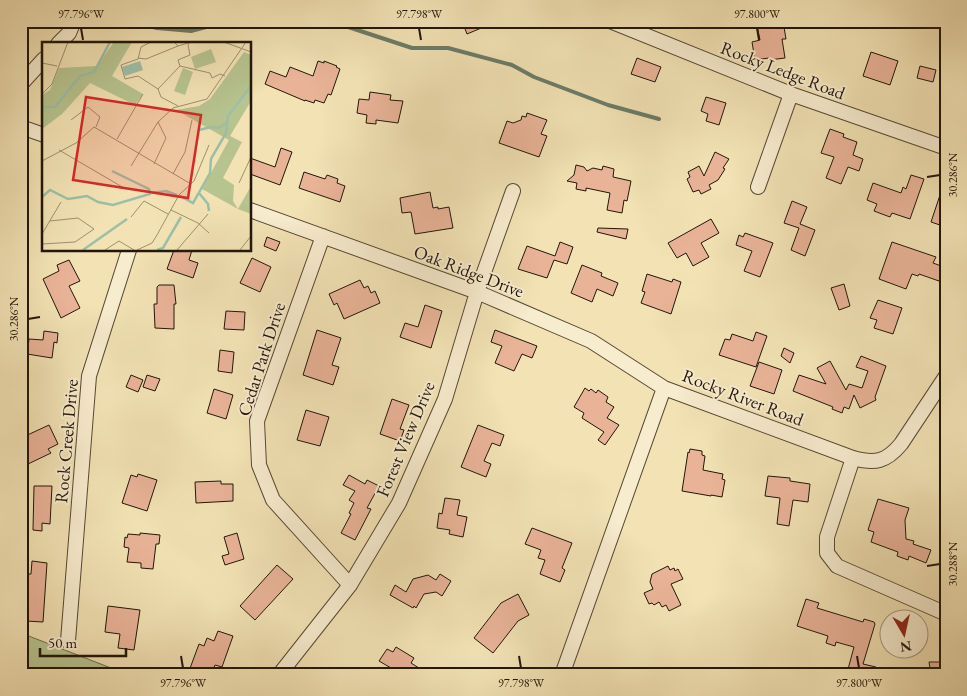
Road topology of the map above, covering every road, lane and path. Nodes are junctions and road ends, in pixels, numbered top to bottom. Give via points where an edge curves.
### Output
1 (74, 21) edge
2 (610, 21) edge
3 (60, 42) edge
4 (42, 61) edge
5 (21, 84) edge
6 (791, 94) junction
7 (21, 127) edge
8 (42, 135) edge
9 (946, 148) edge
10 (758, 187) dead end
11 (512, 191) dead end
12 (251, 210) edge
13 (323, 236) junction
14 (129, 251) edge
15 (478, 292) junction
16 (946, 376) edge
17 (664, 388) junction
18 (853, 458) junction
19 (350, 585) junction
20 (946, 612) edge
21 (68, 641) dead end
22 (279, 675) edge
23 (562, 675) edge

1 - 3 street
2 - 6 street, Rocky Ledge Road
4 - 5 street
6 - 9 street, Rocky Ledge Road
6 - 10 street
7 - 8 street
11 - 15 street, Forest View Drive
12 - 13 street, Oak Ridge Drive
13 - 15 street, Oak Ridge Drive
13 - 19 street, Cedar Park Drive via 257,421 258,465 273,500
14 - 21 street, Rock Creek Drive via 89,376
15 - 17 street, Oak Ridge Drive via 591,341
15 - 19 street, Forest View Drive via 445,399 399,503
16 - 18 street, Rocky River Road via 893,454 868,462
17 - 18 street, Rocky River Road
17 - 23 street, Rocky River Road
18 - 20 street via 827,537 827,553 837,566
19 - 22 street, Forest View Drive

